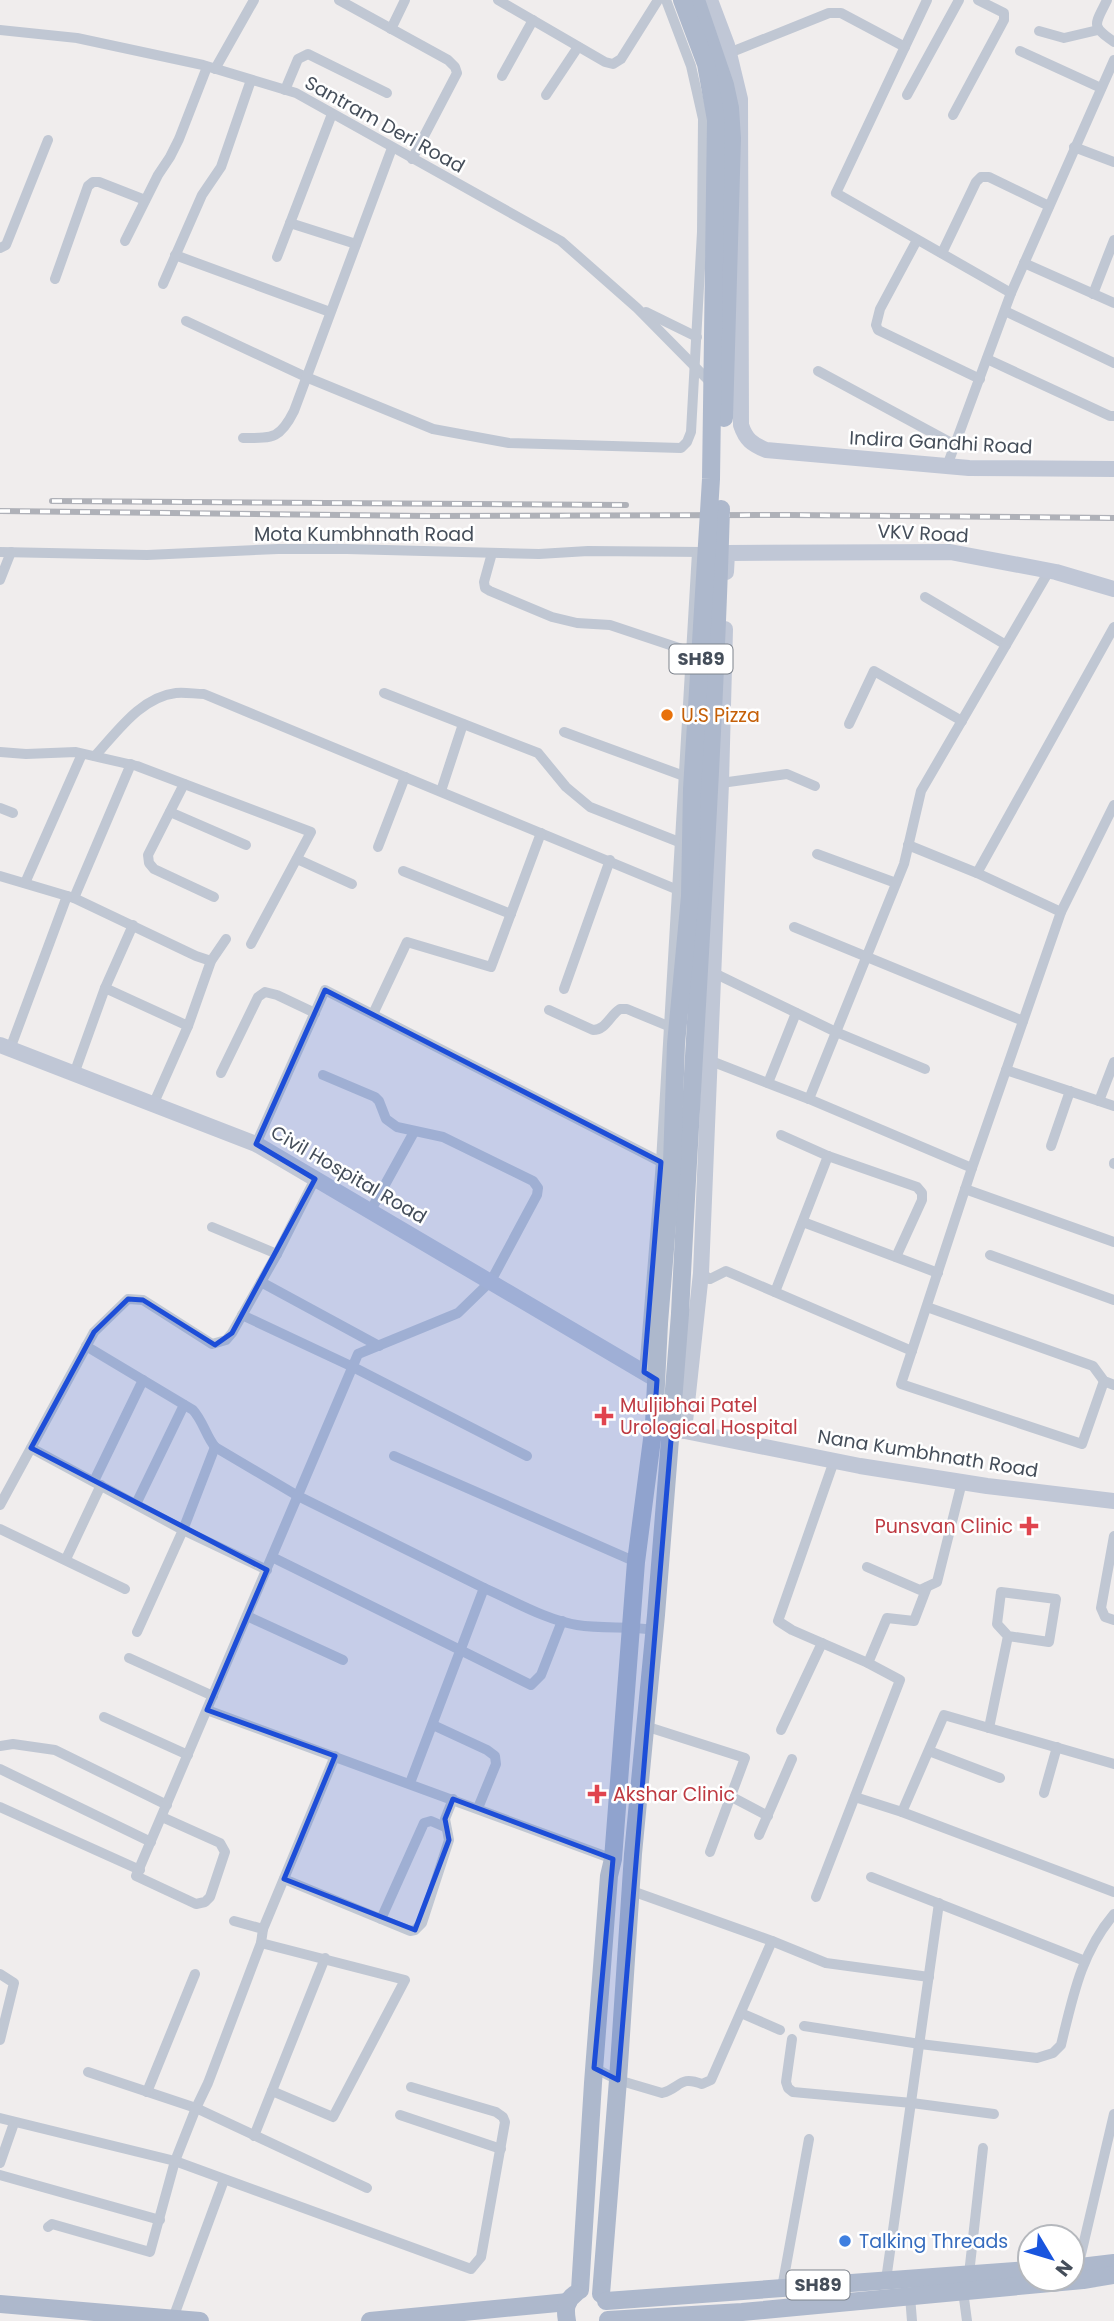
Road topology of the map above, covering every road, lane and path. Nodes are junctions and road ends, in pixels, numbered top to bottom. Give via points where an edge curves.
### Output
1 (254, 0) edge
2 (339, 0) edge
3 (405, 0) edge
4 (498, 0) edge
5 (658, 0) edge
6 (666, 0) edge
7 (682, 0) edge
8 (696, 0) edge
9 (710, 0) edge
10 (927, 0) edge
11 (959, 0) edge
12 (978, 0) edge
13 (1107, 0) edge
14 (533, 20) junction
15 (391, 29) junction
16 (0, 30) edge
17 (1098, 30) junction
18 (1039, 31) dead end
19 (1114, 42) edge
20 (578, 47) junction
21 (905, 47) junction
22 (1020, 51) dead end
23 (729, 53) junction
24 (1114, 60) edge
25 (211, 68) junction
26 (502, 76) dead end
27 (251, 80) junction
28 (1107, 85) edge
29 (285, 90) junction
30 (387, 93) dead end
31 (547, 95) dead end
32 (907, 95) dead end
33 (332, 114) junction
34 (953, 115) dead end
35 (48, 140) dead end
36 (1074, 147) junction
37 (392, 148) junction
38 (412, 159) junction
39 (1114, 162) edge
40 (145, 200) junction
41 (1049, 206) junction
42 (290, 223) junction
43 (917, 240) junction
44 (1114, 240) edge
45 (125, 241) dead end
46 (356, 244) junction
47 (0, 248) edge
48 (942, 253) junction
49 (175, 255) junction
50 (277, 257) dead end
51 (1024, 263) junction
52 (55, 279) dead end
53 (163, 284) dead end
54 (1011, 293) junction
55 (1093, 294) junction
56 (1114, 303) edge
57 (637, 308) junction
58 (1004, 311) junction
59 (330, 312) junction
60 (186, 321) dead end
61 (697, 337) junction
62 (987, 359) junction
63 (1114, 363) edge
64 (694, 366) junction
65 (818, 371) dead end
66 (306, 377) junction
67 (979, 379) junction
68 (741, 414) junction
69 (1114, 416) edge
70 (243, 438) dead end
71 (955, 445) junction
72 (947, 466) junction
73 (1114, 469) edge
74 (5, 552) edge
75 (698, 552) junction
76 (727, 552) junction
77 (492, 553) junction
78 (1049, 571) junction
79 (0, 580) edge
80 (1114, 589) edge
81 (925, 597) dead end
82 (1114, 627) edge
83 (1006, 645) junction
84 (691, 652) junction
85 (384, 693) dead end
86 (962, 721) junction
87 (463, 724) junction
88 (849, 724) dead end
89 (564, 732) dead end
90 (0, 752) edge
91 (82, 754) junction
92 (94, 756) junction
93 (131, 764) junction
94 (684, 776) junction
95 (405, 777) junction
96 (721, 782) junction
97 (184, 784) junction
98 (815, 786) dead end
99 (440, 792) junction
100 (1114, 806) edge
101 (0, 808) edge
102 (170, 811) junction
103 (13, 813) dead end
104 (541, 833) junction
105 (680, 842) junction
106 (246, 845) dead end
107 (908, 845) junction
108 (378, 846) dead end
109 (817, 854) dead end
110 (296, 859) junction
111 (610, 860) junction
112 (403, 871) dead end
113 (977, 873) junction
114 (0, 876) edge
115 (25, 883) junction
116 (896, 883) junction
117 (352, 884) dead end
118 (678, 890) junction
119 (70, 897) junction
120 (214, 897) dead end
121 (1060, 912) junction
122 (510, 914) junction
123 (133, 925) junction
124 (794, 927) dead end
125 (226, 939) dead end
126 (251, 944) dead end
127 (867, 956) junction
128 (211, 961) junction
129 (714, 973) junction
130 (105, 988) junction
131 (564, 989) dead end
132 (550, 1010) dead end
133 (315, 1013) junction
134 (796, 1013) junction
135 (373, 1014) junction
136 (1023, 1021) junction
137 (188, 1026) junction
138 (668, 1026) junction
139 (836, 1032) junction
140 (5, 1047) edge
141 (711, 1061) junction
142 (1114, 1062) edge
143 (925, 1069) dead end
144 (1006, 1070) junction
145 (221, 1073) dead end
146 (74, 1074) junction
147 (323, 1075) dead end
148 (768, 1083) junction
149 (1070, 1091) junction
150 (809, 1099) junction
151 (1099, 1101) junction
152 (153, 1105) junction
153 (1114, 1105) edge
154 (414, 1132) junction
155 (781, 1135) dead end
156 (256, 1144) junction
157 (1051, 1146) dead end
158 (828, 1156) junction
159 (661, 1162) junction
160 (972, 1168) junction
161 (315, 1179) junction
162 (965, 1189) junction
163 (371, 1210) junction
164 (803, 1222) junction
165 (212, 1227) dead end
166 (1114, 1242) edge
167 (277, 1254) junction
168 (990, 1255) dead end
169 (896, 1257) junction
170 (701, 1273) junction
171 (938, 1273) junction
172 (491, 1281) junction
173 (261, 1282) junction
174 (775, 1292) junction
175 (1114, 1300) edge
176 (927, 1307) junction
177 (242, 1315) junction
178 (86, 1346) junction
179 (379, 1346) junction
180 (912, 1351) junction
181 (353, 1367) junction
182 (651, 1376) junction
183 (143, 1381) junction
184 (1109, 1383) edge
185 (184, 1405) junction
186 (654, 1424) junction
187 (678, 1429) junction
188 (215, 1447) junction
189 (31, 1448) junction
190 (394, 1456) dead end
191 (527, 1456) dead end
192 (834, 1461) junction
193 (962, 1482) junction
194 (97, 1483) junction
195 (298, 1496) junction
196 (1114, 1501) edge
197 (136, 1504) junction
198 (0, 1506) edge
199 (0, 1529) edge
200 (183, 1530) junction
201 (1114, 1536) edge
202 (272, 1557) junction
203 (66, 1559) junction
204 (636, 1562) junction
205 (867, 1567) dead end
206 (267, 1570) junction
207 (927, 1587) junction
208 (484, 1588) junction
209 (125, 1589) dead end
210 (247, 1616) junction
211 (1114, 1620) edge
212 (562, 1621) junction
213 (632, 1627) junction
214 (654, 1630) junction
215 (138, 1632) dead end
216 (1008, 1636) junction
217 (822, 1643) junction
218 (461, 1651) junction
219 (129, 1658) dead end
220 (344, 1660) dead end
221 (868, 1663) junction
222 (213, 1696) junction
223 (207, 1710) junction
224 (104, 1717) dead end
225 (433, 1725) junction
226 (645, 1726) junction
227 (989, 1728) junction
228 (780, 1730) dead end
229 (0, 1746) edge
230 (1057, 1747) junction
231 (929, 1751) junction
232 (188, 1755) junction
233 (335, 1756) junction
234 (792, 1759) dead end
235 (1114, 1764) edge
236 (0, 1769) edge
237 (1000, 1778) dead end
238 (410, 1783) junction
239 (1044, 1793) dead end
240 (730, 1796) junction
241 (855, 1797) junction
242 (453, 1799) junction
243 (167, 1805) junction
244 (0, 1807) edge
245 (478, 1808) junction
246 (902, 1812) junction
247 (768, 1816) junction
248 (162, 1817) junction
249 (445, 1827) junction
250 (759, 1835) dead end
251 (151, 1842) junction
252 (709, 1852) dead end
253 (613, 1859) junction
254 (140, 1870) junction
255 (871, 1878) dead end
256 (284, 1879) junction
257 (632, 1891) junction
258 (1114, 1892) edge
259 (816, 1897) dead end
260 (939, 1903) junction
261 (1114, 1914) edge
262 (381, 1919) junction
263 (234, 1921) dead end
264 (262, 1929) junction
265 (772, 1941) junction
266 (261, 1943) junction
267 (325, 1958) junction
268 (1085, 1961) junction
269 (0, 1974) edge
270 (195, 1974) dead end
271 (929, 1977) junction
272 (741, 2012) junction
273 (804, 2026) dead end
274 (780, 2030) dead end
275 (792, 2039) dead end
276 (0, 2040) edge
277 (920, 2044) junction
278 (594, 2068) junction
279 (88, 2072) dead end
280 (618, 2080) junction
281 (411, 2087) dead end
282 (272, 2091) junction
283 (147, 2092) junction
284 (912, 2103) junction
285 (196, 2108) junction
286 (994, 2114) dead end
287 (1114, 2114) edge
288 (400, 2115) dead end
289 (0, 2119) edge
290 (14, 2123) junction
291 (254, 2136) junction
292 (808, 2139) dead end
293 (983, 2147) dead end
294 (501, 2149) junction
295 (175, 2161) junction
296 (0, 2163) edge
297 (0, 2175) edge
298 (225, 2179) junction
299 (367, 2188) dead end
300 (160, 2220) junction
301 (1086, 2224) edge
302 (48, 2227) dead end
303 (1114, 2263) edge
304 (1086, 2266) edge
305 (1016, 2273) edge
306 (1114, 2275) edge
307 (886, 2280) junction
308 (966, 2282) junction
309 (782, 2288) junction
310 (574, 2296) junction
311 (910, 2296) junction
312 (603, 2297) junction
313 (0, 2304) edge
314 (0, 2315) edge
315 (173, 2320) edge
316 (608, 2320) edge
317 (62, 2321) edge
318 (200, 2321) edge
319 (370, 2321) edge
320 (567, 2321) edge
321 (912, 2321) edge
322 (967, 2321) edge

1 - 25 street
2 - 15 street
3 - 15 street
4 - 14 street
5 - 20 street via 621,59 613,64
6 - 61 street via 691,66 703,119
7 - 182 main road, SH89, bridge via 706,64 716,120 711,479 690,896 676,1044 672,1163
8 - 187 main road, SH89, bridge via 725,85 732,138 717,649 680,1314
9 - 23 main road
10 - 21 street
11 - 32 street
12 - 34 street via 1004,13 1004,20
13 - 17 street
14 - 20 street
14 - 26 street
15 - 38 street via 448,60 457,73
16 - 25 street, Santram Deri Road via 77,38
17 - 18 street via 1064,38
17 - 19 street
20 - 31 street
21 - 23 street via 841,13 829,13
21 - 43 street via 836,193
22 - 28 street
23 - 68 main road via 740,99
24 - 28 street
25 - 27 street, Santram Deri Road
25 - 40 street
27 - 29 street, Santram Deri Road
27 - 49 street via 221,167 202,195
28 - 36 street
29 - 30 street via 298,60 308,54
29 - 33 street, Santram Deri Road
33 - 37 street, Santram Deri Road
33 - 42 street
35 - 47 street via 6,245
36 - 39 street
36 - 41 street
37 - 38 street, Santram Deri Road
37 - 46 street
38 - 57 street, Santram Deri Road via 561,241
40 - 45 street
40 - 52 street via 99,182 88,186
41 - 48 street via 981,177
41 - 51 street
42 - 46 street
42 - 50 street
43 - 48 street
43 - 67 street via 880,309 878,330
44 - 55 street
46 - 59 street
48 - 54 street
49 - 53 street
49 - 59 street
51 - 54 street
51 - 55 street
54 - 58 street
55 - 56 street
57 - 61 street, Santram Deri Road
57 - 64 street, Santram Deri Road
58 - 62 street
58 - 63 street
59 - 66 street
60 - 66 street
61 - 64 street
62 - 67 street
62 - 69 street
64 - 66 street via 691,432 681,448 509,443 433,429
64 - 68 street, Santram Deri Road
65 - 71 street
66 - 70 street via 281,433 271,438
67 - 71 street
68 - 72 main road, Indira Gandhi Road via 745,436 766,450
71 - 72 street
72 - 73 main road, Indira Gandhi Road
74 - 77 street, Mota Kumbhnath Road via 146,555 347,549
74 - 79 street
75 - 76 street, Mota Kumbhnath Road
75 - 77 street, Mota Kumbhnath Road
75 - 84 street
76 - 78 main road, VKV Road via 950,552
76 - 96 main road
77 - 84 street via 484,582 490,591 552,617 610,625
78 - 80 main road, VKV Road
78 - 83 street
81 - 83 street
82 - 113 street
83 - 86 street
84 - 94 street
85 - 87 street
86 - 88 street via 874,671
86 - 107 street via 921,791
87 - 99 street
87 - 105 street via 538,753 590,807
89 - 94 street
90 - 91 street
91 - 92 street
91 - 115 street
92 - 93 street
92 - 95 street via 135,713 160,697 204,694
93 - 97 street
93 - 119 street
94 - 105 street
95 - 99 street
95 - 108 street
96 - 98 street via 786,774
96 - 129 main road
97 - 102 street
97 - 110 street via 311,832
99 - 104 street
100 - 121 street
101 - 103 street
102 - 106 street
102 - 120 street via 148,855 149,863
104 - 111 street
104 - 122 street
105 - 118 street
107 - 113 street
107 - 116 street
109 - 116 street
110 - 117 street
110 - 126 street
111 - 118 street
111 - 131 street
112 - 122 street
113 - 121 street
114 - 115 street
115 - 119 street
116 - 127 street
118 - 138 street
119 - 123 street
119 - 140 street
121 - 136 street
122 - 135 street via 491,967 407,942
123 - 128 street
123 - 130 street
124 - 127 street
125 - 128 street
127 - 136 street
127 - 139 street
128 - 137 street
129 - 134 street
129 - 141 main road
130 - 137 street
130 - 146 street
132 - 138 street via 593,1030 599,1030 620,1009
133 - 135 street via 325,990
133 - 145 street via 265,992 258,997
133 - 156 street
134 - 139 street
134 - 148 street
135 - 159 street
136 - 144 street
137 - 152 street
138 - 159 street
139 - 143 street
139 - 150 street
140 - 146 main road, Civil Hospital Road
141 - 148 street
141 - 170 main road
142 - 151 street
144 - 149 street
144 - 160 street
146 - 152 main road, Civil Hospital Road
147 - 154 street via 375,1097 386,1119
148 - 150 street
149 - 151 street
149 - 157 street
150 - 160 street
151 - 153 street
152 - 156 main road, Civil Hospital Road
154 - 163 street
154 - 172 street via 443,1137 533,1181 537,1188
155 - 158 street
156 - 161 main road, Civil Hospital Road
158 - 164 street
158 - 169 street via 917,1187 922,1193
159 - 182 street
160 - 162 street
161 - 163 main road, Civil Hospital Road
161 - 167 street
162 - 166 street
162 - 171 street
163 - 172 main road, Civil Hospital Road
164 - 169 street
164 - 174 street
165 - 167 street
167 - 173 street
168 - 175 street
169 - 171 street
170 - 174 street via 710,1279 726,1271
170 - 187 main road
171 - 176 street
172 - 179 street via 458,1313
172 - 182 main road, Civil Hospital Road
173 - 177 street
173 - 179 street
174 - 180 street
176 - 180 street
176 - 184 street via 1093,1366
177 - 178 street via 226,1340 212,1344 143,1300 128,1299
177 - 181 street
178 - 183 street
178 - 189 street
179 - 181 street via 358,1354
180 - 184 street via 901,1384 1082,1444
181 - 191 street
181 - 195 street
182 - 186 main road, SH89
183 - 185 street
183 - 194 street
185 - 188 street via 200,1418
185 - 197 street
186 - 187 main road, Nana Kumbhnath Road
186 - 204 main road, SH89
187 - 192 main road, Nana Kumbhnath Road
187 - 214 main road, SH89
188 - 195 street
188 - 200 street
189 - 194 street
189 - 198 street
190 - 204 street
192 - 193 main road, Nana Kumbhnath Road
192 - 217 street via 778,1621
193 - 196 main road, Nana Kumbhnath Road
193 - 207 street via 937,1582
194 - 197 street
194 - 203 street
195 - 202 street
195 - 208 street
197 - 200 street
199 - 203 street
200 - 206 street
200 - 215 street
201 - 211 street via 1101,1608 1105,1617
202 - 206 street
202 - 218 street
203 - 209 street
204 - 213 main road, SH89
205 - 207 street via 920,1590
206 - 210 street
207 - 221 street via 914,1621 887,1618
208 - 212 street
208 - 218 street
210 - 220 street
210 - 222 street
212 - 213 street
212 - 218 street via 541,1675 531,1685
213 - 214 street
213 - 253 main road, SH89
214 - 226 main road, SH89
216 - 216 street via 1049,1642 1056,1598 1001,1592 997,1624
216 - 227 street
217 - 221 street
217 - 228 street
218 - 225 street
219 - 222 street
221 - 241 street via 900,1681
222 - 223 street
223 - 232 street
223 - 233 street
224 - 232 street
225 - 238 street
225 - 245 street via 495,1756
226 - 240 street via 745,1759
226 - 257 main road, SH89
227 - 230 street
227 - 231 street via 944,1715
229 - 243 street via 55,1750
230 - 235 street
230 - 239 street
231 - 237 street
231 - 246 street
232 - 243 street
233 - 238 street
233 - 256 street
234 - 247 street
236 - 251 street
238 - 242 street
240 - 247 street
240 - 252 street
241 - 246 street
241 - 259 street
242 - 245 street
242 - 249 street
243 - 248 street
244 - 254 street
245 - 253 street
246 - 258 street
247 - 250 street
248 - 251 street
248 - 254 street via 223,1848 210,1897 196,1904 136,1876
249 - 262 street via 424,1823
249 - 262 street via 449,1840 422,1923 410,1931
251 - 254 street
253 - 278 main road, SH89
255 - 260 street
256 - 262 street
256 - 264 street
257 - 265 street
257 - 280 main road, SH89
260 - 268 street
260 - 271 street
261 - 268 street via 1098,1932
263 - 264 street
264 - 266 street
265 - 271 street via 826,1963
265 - 272 street
266 - 267 street
266 - 285 street
267 - 282 street
267 - 282 street via 405,1980 333,2117
268 - 277 street via 1061,2045 1053,2053 1037,2059
269 - 276 street via 14,1983
270 - 283 street
271 - 277 street
272 - 274 street
272 - 280 street via 715,2073 705,2084 681,2081 662,2094
273 - 277 street
275 - 284 street via 786,2082 793,2092
277 - 284 street
278 - 280 street
278 - 310 main road, SH89
279 - 283 street
280 - 312 main road, SH89
281 - 294 street via 496,2112 505,2122
282 - 291 street
283 - 285 street
284 - 286 street
284 - 307 street
285 - 291 street
285 - 295 street
287 - 301 street
288 - 294 street
289 - 290 street
290 - 295 street
290 - 296 street
291 - 299 street
292 - 309 street
293 - 308 street
294 - 298 street via 481,2257 471,2269
295 - 298 street
295 - 300 street
297 - 300 street
298 - 315 street
300 - 302 street via 150,2252 52,2224
303 - 304 main road
305 - 308 main road, SH89
306 - 308 main road, SH89
307 - 308 main road, SH89
307 - 309 main road, SH89
308 - 311 main road, SH89
308 - 322 street
309 - 312 main road, SH89
310 - 312 main road via 593,2289
310 - 319 main road
310 - 320 main road via 565,2309
311 - 316 main road, SH89
311 - 321 street
312 - 316 main road via 610,2307
313 - 315 main road
314 - 317 main road
315 - 318 main road

